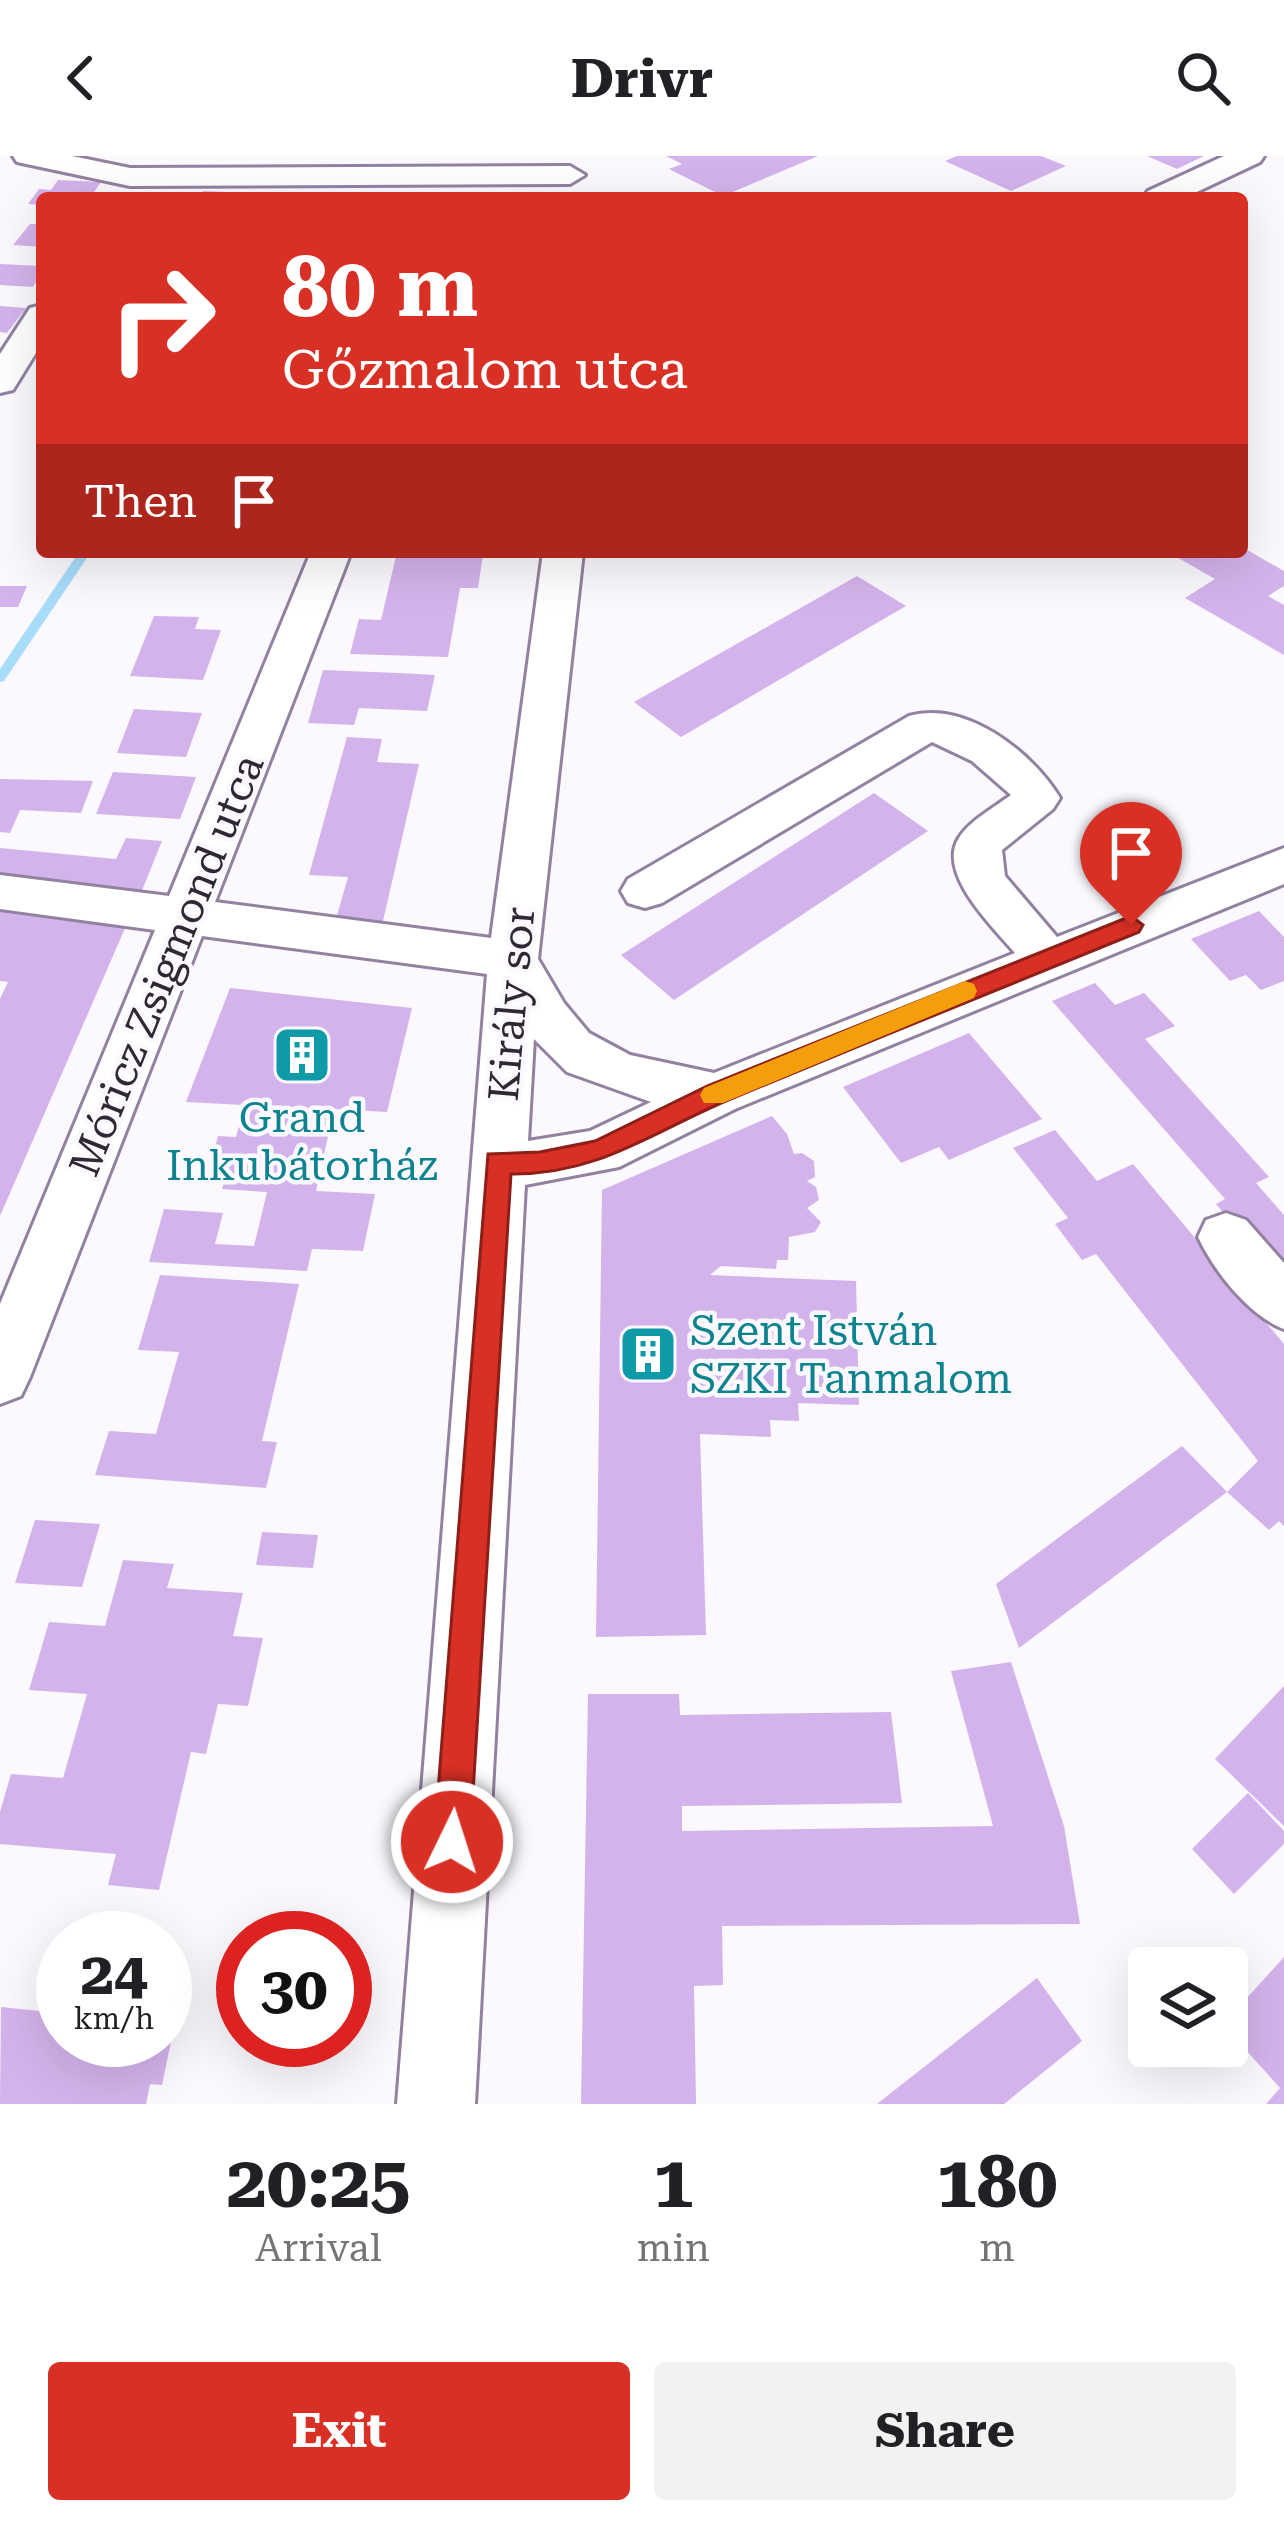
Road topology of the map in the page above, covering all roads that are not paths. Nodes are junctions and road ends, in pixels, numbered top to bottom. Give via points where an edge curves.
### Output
1 (28, 156) edge
2 (1249, 156) edge
3 (572, 176) edge
4 (130, 177) edge
5 (476, 187) edge
6 (1172, 192) edge
7 (36, 325) edge
8 (0, 382) edge
9 (329, 558) edge
10 (562, 558) edge
11 (1274, 882) edge
12 (645, 891) dead end
13 (0, 892) edge
14 (186, 916) junction
15 (1046, 957) junction
16 (513, 958) junction
17 (716, 1094) junction
18 (498, 1162) junction
19 (1226, 1237) dead end
20 (1284, 1304) edge
21 (0, 1377) edge
22 (436, 2104) edge

1 - 4 street
2 - 6 street
3 - 5 street
4 - 5 street
7 - 8 street
9 - 14 street, Móricz Zsigmond utca
10 - 16 street, Király sor
11 - 15 street
12 - 15 street via 925,726 948,728 1015,772 1037,798 978,845 978,868
13 - 14 street
14 - 16 street
14 - 21 street, Móricz Zsigmond utca
15 - 17 street
16 - 17 street via 573,1050 645,1079
16 - 18 street, Király sor
17 - 18 street via 600,1151
18 - 22 street, Király sor
19 - 20 street

